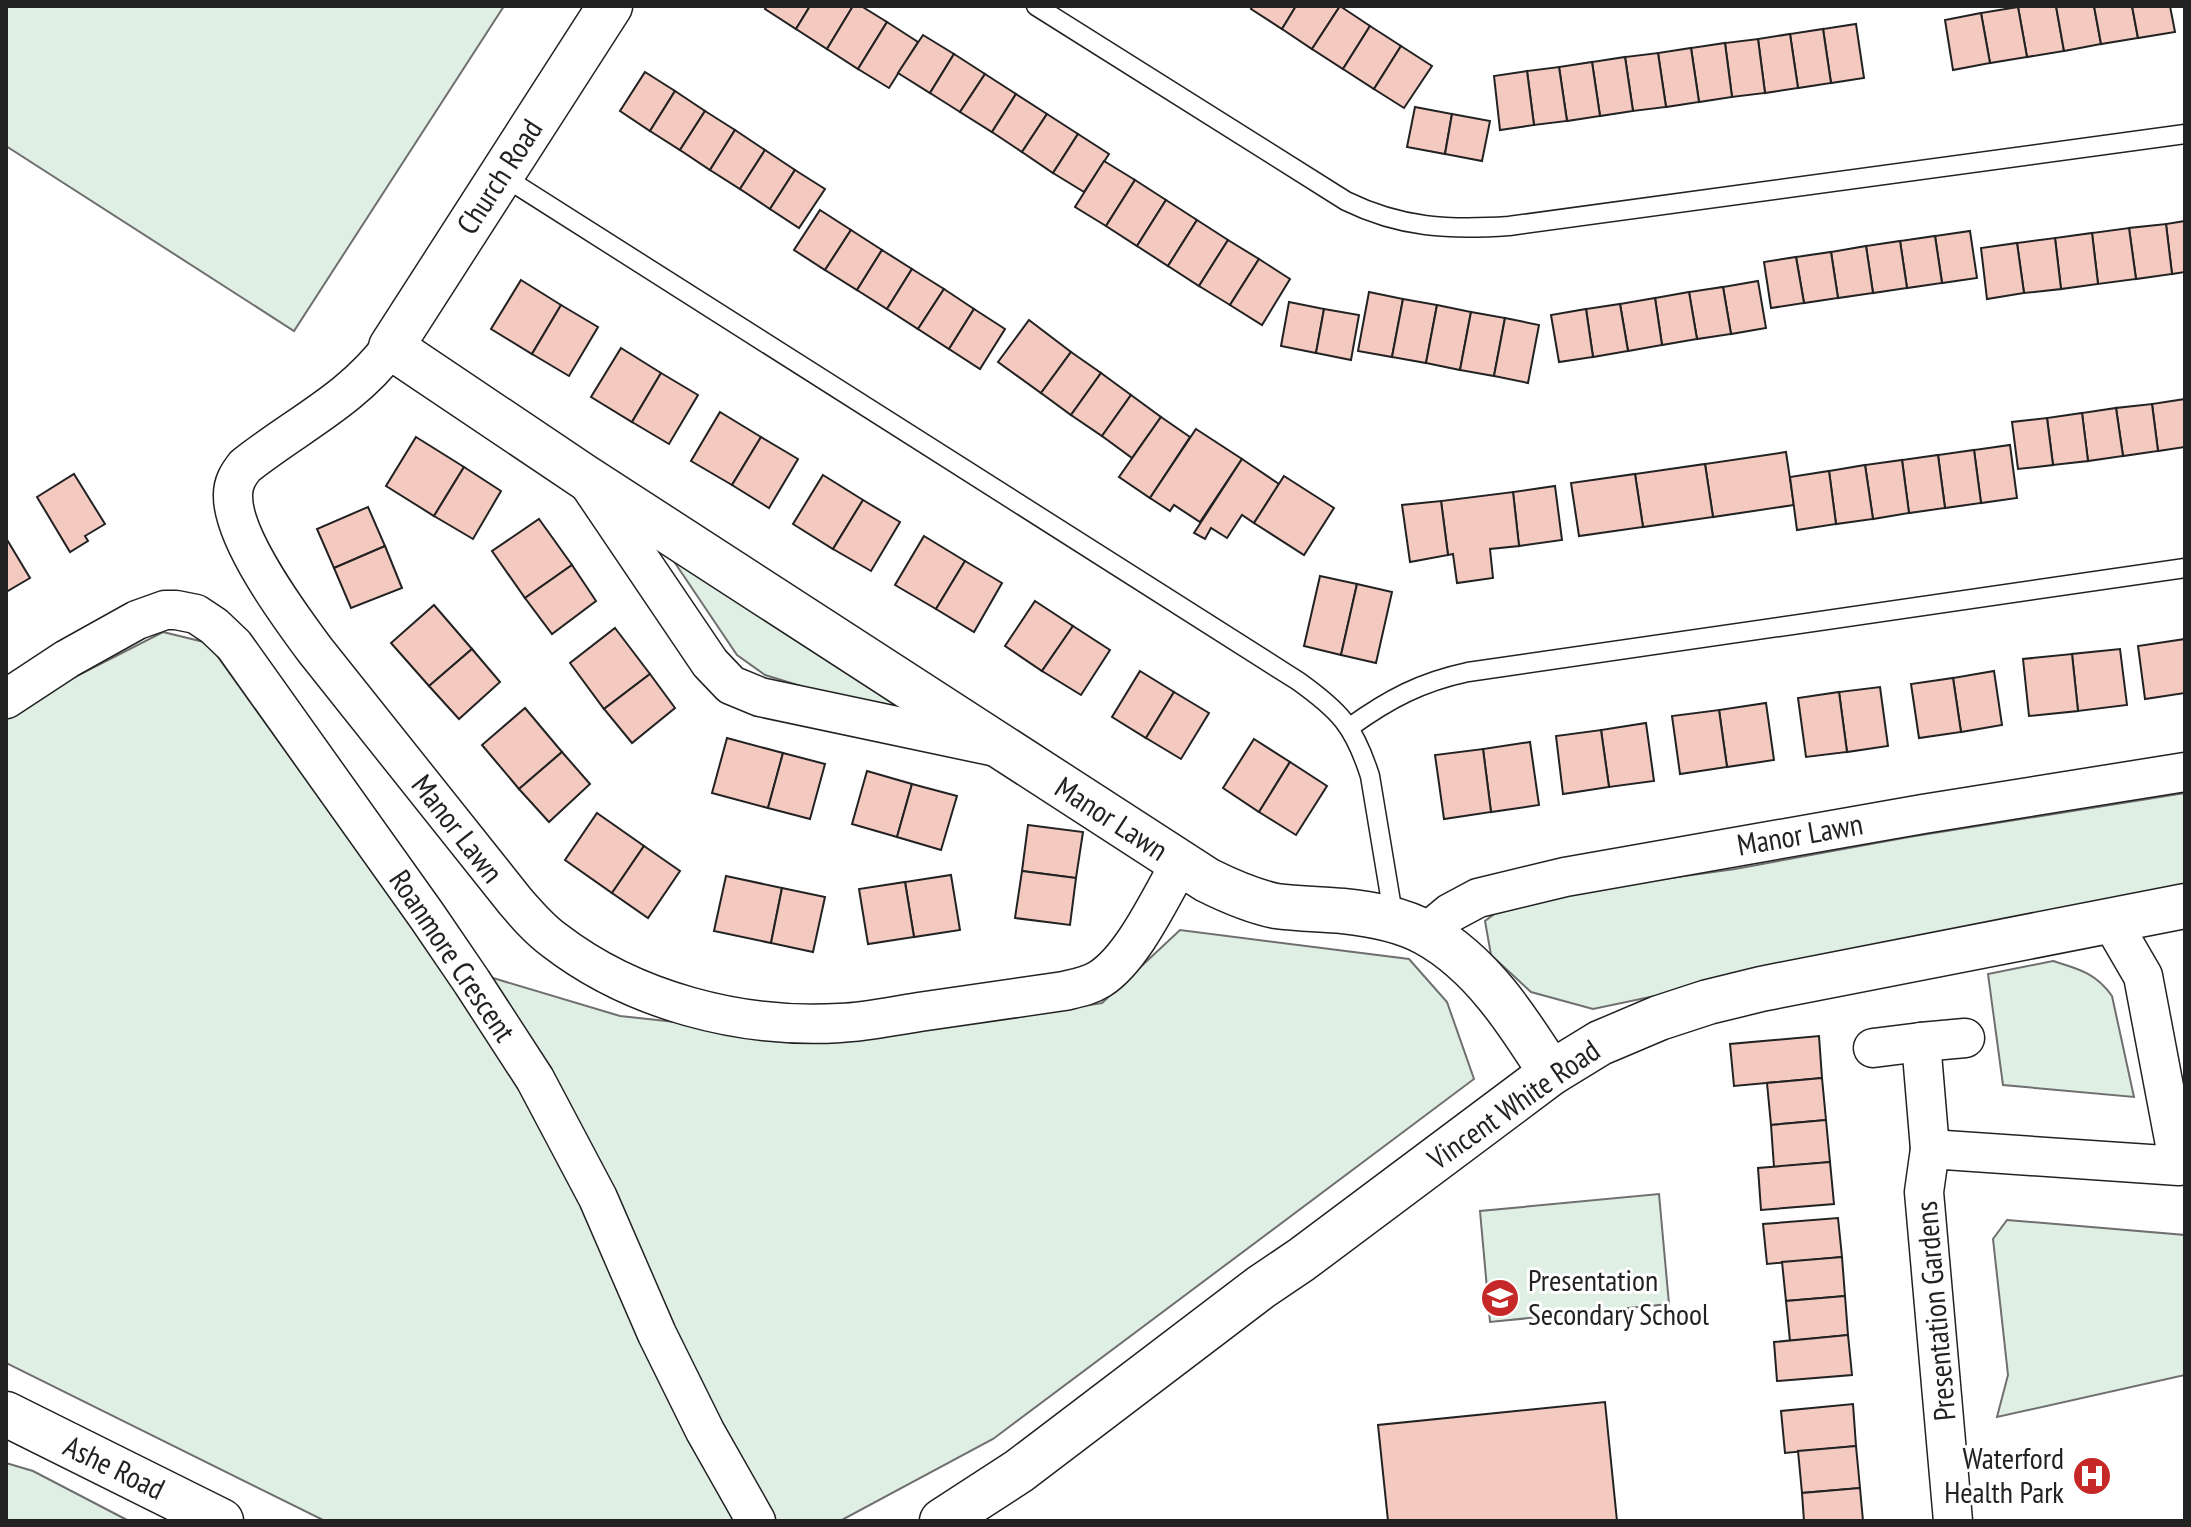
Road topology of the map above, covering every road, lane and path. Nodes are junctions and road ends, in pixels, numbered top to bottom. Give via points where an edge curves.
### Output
1 (610, 6) edge
2 (1036, 6) edge
3 (2185, 134) edge
4 (501, 175) junction
5 (391, 347) junction
6 (583, 476) junction
7 (2185, 568) edge
8 (6, 699) edge
9 (1350, 727) junction
10 (1002, 748) junction
11 (2185, 772) edge
12 (1180, 864) junction
13 (2173, 909) edge
14 (2111, 921) junction
15 (1410, 927) junction
16 (2143, 976) junction
17 (1965, 1038) dead end
18 (1921, 1042) junction
19 (1873, 1048) dead end
20 (1551, 1073) junction
21 (1930, 1149) junction
22 (2182, 1166) edge
23 (6, 1414) edge
24 (221, 1521) edge
25 (756, 1521) edge
26 (942, 1521) edge
27 (1953, 1521) edge

1 - 4 street, Church Road
2 - 3 lane via 1346,201 1387,219 1427,227 1509,226
4 - 5 street, Church Road
4 - 9 lane via 1298,681
5 - 6 street, Manor Lawn
5 - 12 street, Manor Lawn via 350,392 245,466 234,486 235,510 255,560 315,650 515,901 582,960 677,1003 777,1022 865,1021 1064,991 1092,983 1114,968
6 - 10 street, Manor Lawn
6 - 10 street, Manor Lawn via 710,663 731,685 760,697
7 - 9 lane via 1468,672 1392,698
8 - 25 street, Roanmore Crescent via 95,643 165,610 196,614 234,645 436,929 535,1079 598,1198 705,1431
9 - 15 lane via 1370,776
10 - 12 street, Manor Lawn
11 - 15 street, Manor Lawn via 1565,877 1478,898
12 - 15 street, Manor Lawn via 1227,890 1265,903 1343,911
13 - 14 street, Vincent White Road
13 - 16 street
14 - 16 street
14 - 20 street, Vincent White Road via 1708,1002 1626,1031
15 - 20 street, Manor Lawn via 1470,967 1514,1017
16 - 22 street
17 - 18 street
18 - 19 street
18 - 21 street, Presentation Gardens
20 - 26 street, Vincent White Road via 1019,1471
21 - 22 street
21 - 27 street, Presentation Gardens via 1924,1192
23 - 24 street, Ashe Road

